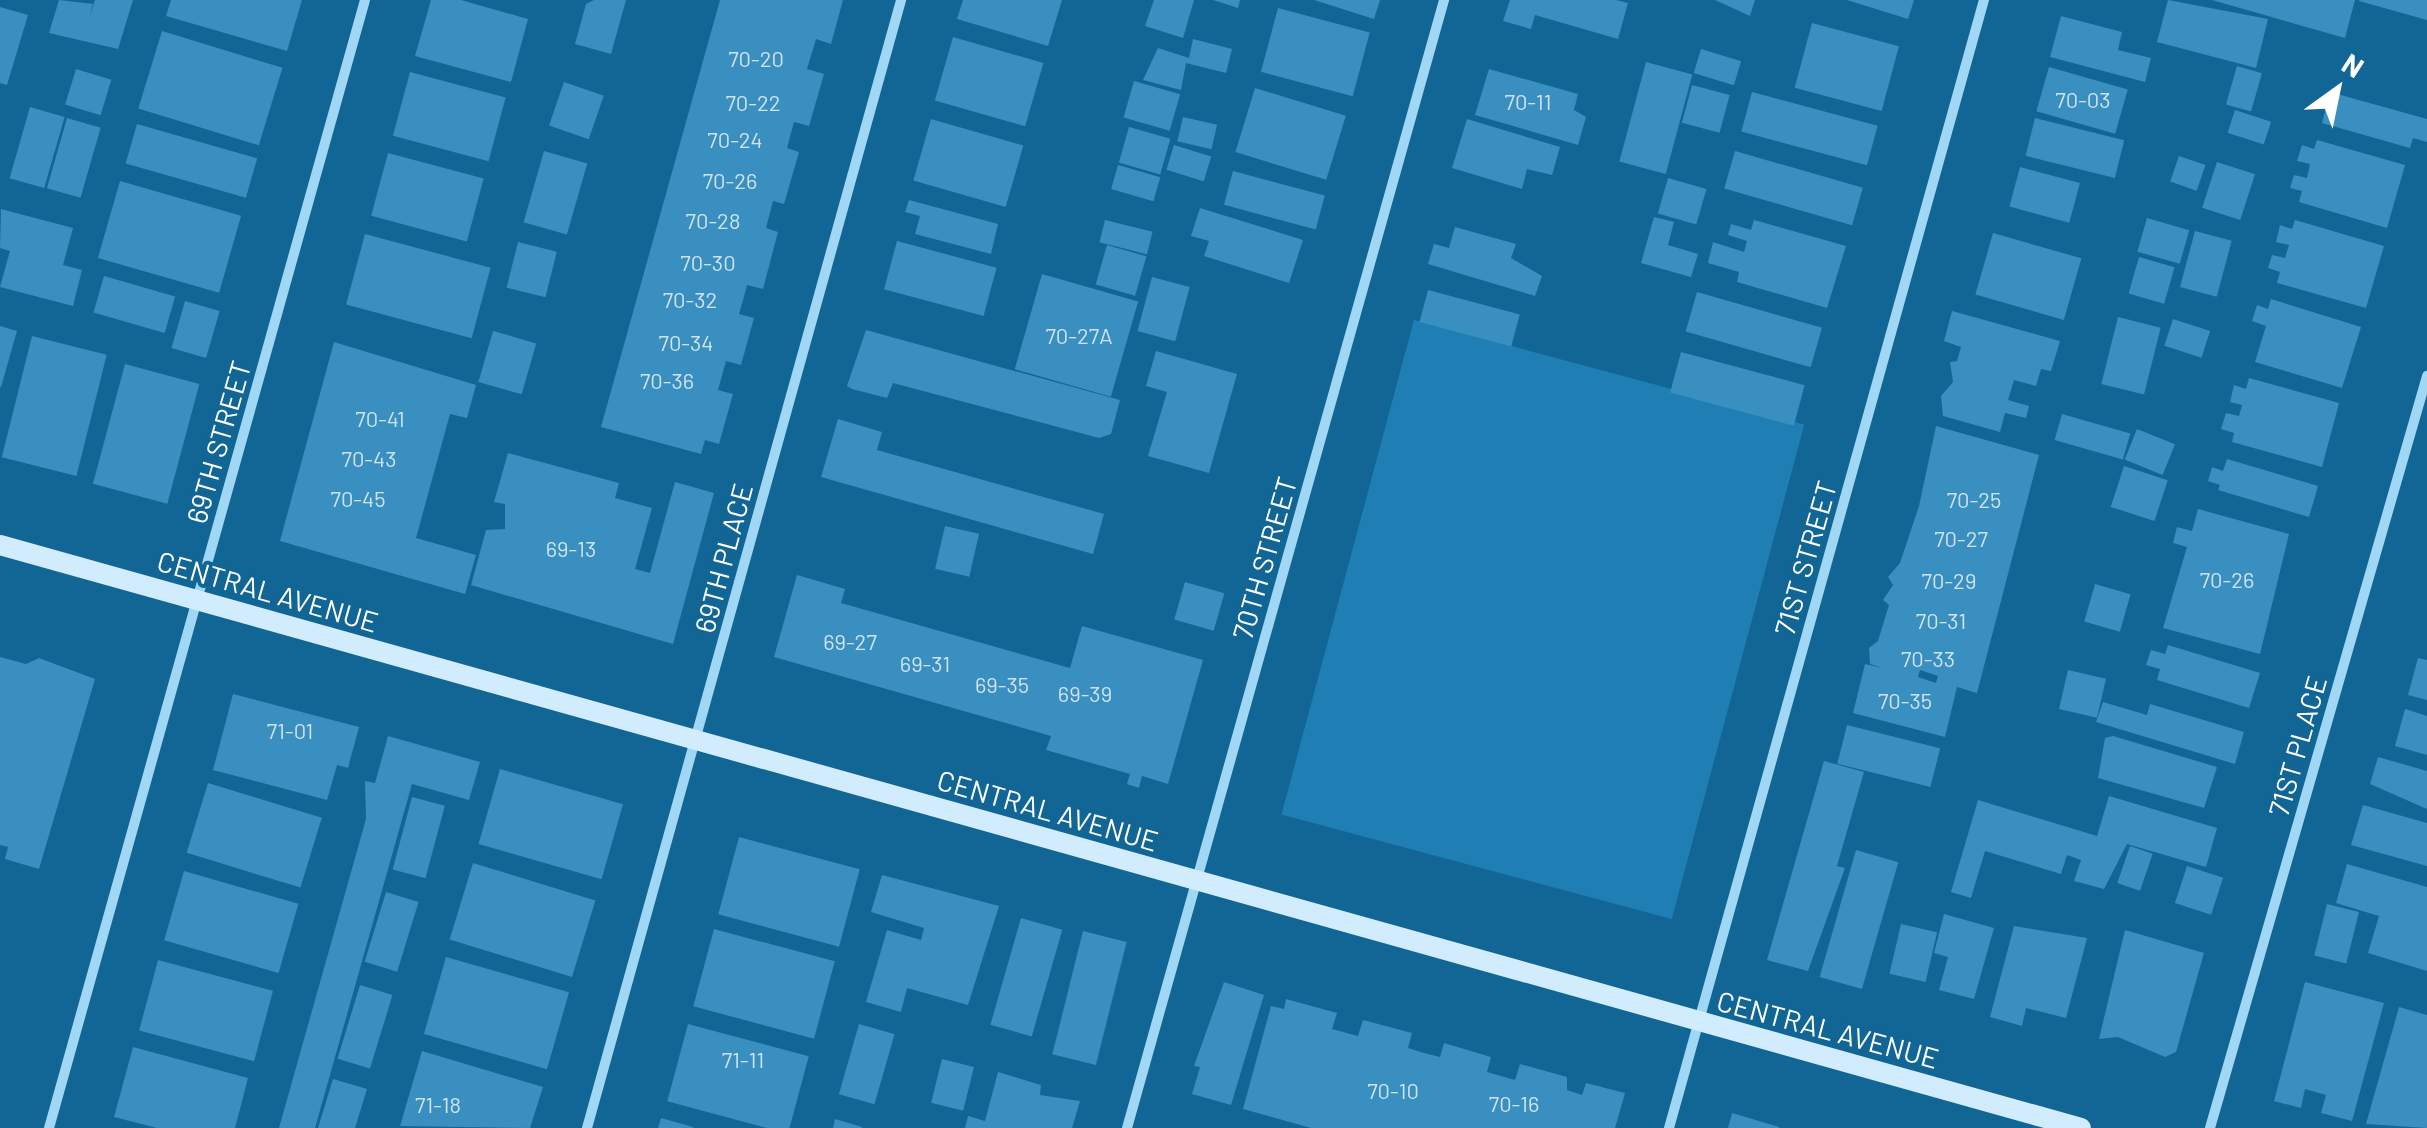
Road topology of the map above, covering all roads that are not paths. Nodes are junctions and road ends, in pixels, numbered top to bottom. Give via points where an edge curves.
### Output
1 (365, 0) edge
2 (901, 0) edge
3 (1444, 0) edge
4 (1984, 0) edge
5 (2427, 376) edge
6 (0, 545) edge
7 (198, 600) junction
8 (696, 739) junction
9 (1196, 880) junction
10 (1698, 1022) junction
11 (48, 1128) edge
12 (587, 1128) edge
13 (1127, 1128) edge
14 (1668, 1128) edge
15 (2081, 1128) edge
16 (2210, 1128) edge

1 - 7 street, 69TH STREET
2 - 8 street, 69TH PLACE
3 - 9 street, 70TH STREET
4 - 10 street, 71ST STREET
5 - 16 street, 71ST PLACE
6 - 7 main road, CENTRAL AVENUE
7 - 8 main road, CENTRAL AVENUE
7 - 11 street, 69TH STREET
8 - 9 main road, CENTRAL AVENUE
8 - 12 street, 69TH PLACE
9 - 10 main road, CENTRAL AVENUE
9 - 13 street, 70TH STREET
10 - 14 street, 71ST STREET
10 - 15 main road, CENTRAL AVENUE

